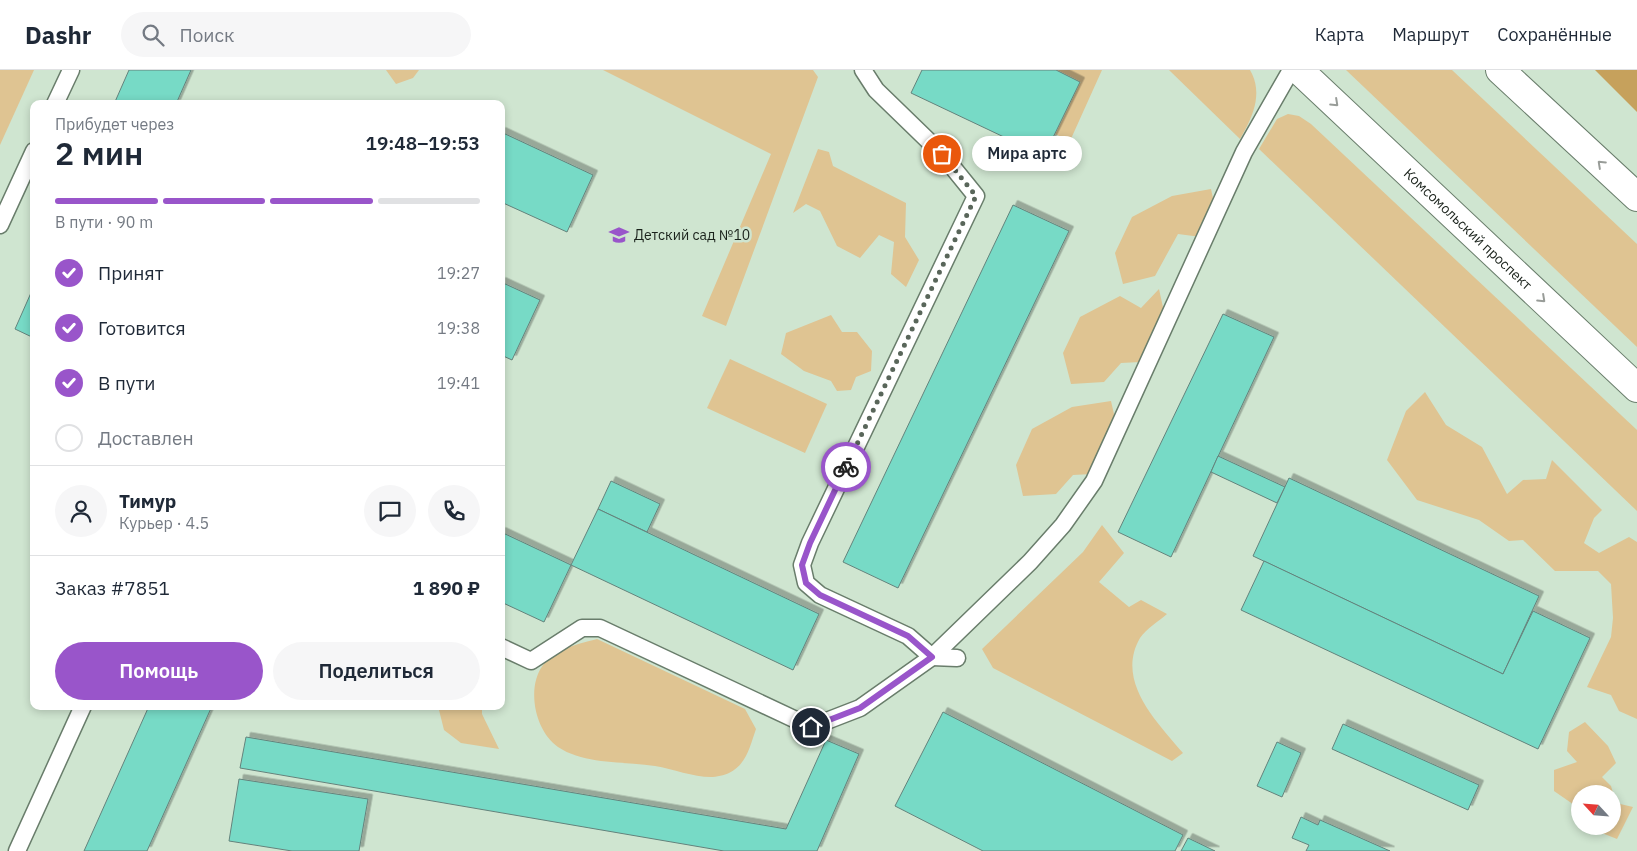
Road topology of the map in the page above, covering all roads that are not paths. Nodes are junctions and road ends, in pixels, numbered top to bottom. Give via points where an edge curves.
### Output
1 (71, 70) edge
2 (863, 70) edge
3 (1291, 70) edge
4 (1299, 70) edge
5 (1500, 70) edge
6 (57, 100) edge
7 (30, 160) edge
8 (1637, 197) edge
9 (0, 225) edge
10 (1637, 388) edge
11 (505, 649) edge
12 (932, 657) junction
13 (957, 658) dead end
14 (81, 710) edge
15 (17, 851) edge

1 - 6 lane
2 - 12 lane via 876,90 942,154 976,196 802,565 806,583 820,595 908,636
3 - 12 lane via 1244,152 1094,481 1064,525
4 -> 10 main road, Комсомольский проспект
8 -> 5 main road
7 - 9 lane
11 - 12 lane via 531,661 582,628 600,628 811,727 860,708
12 - 13 lane
14 - 15 lane

